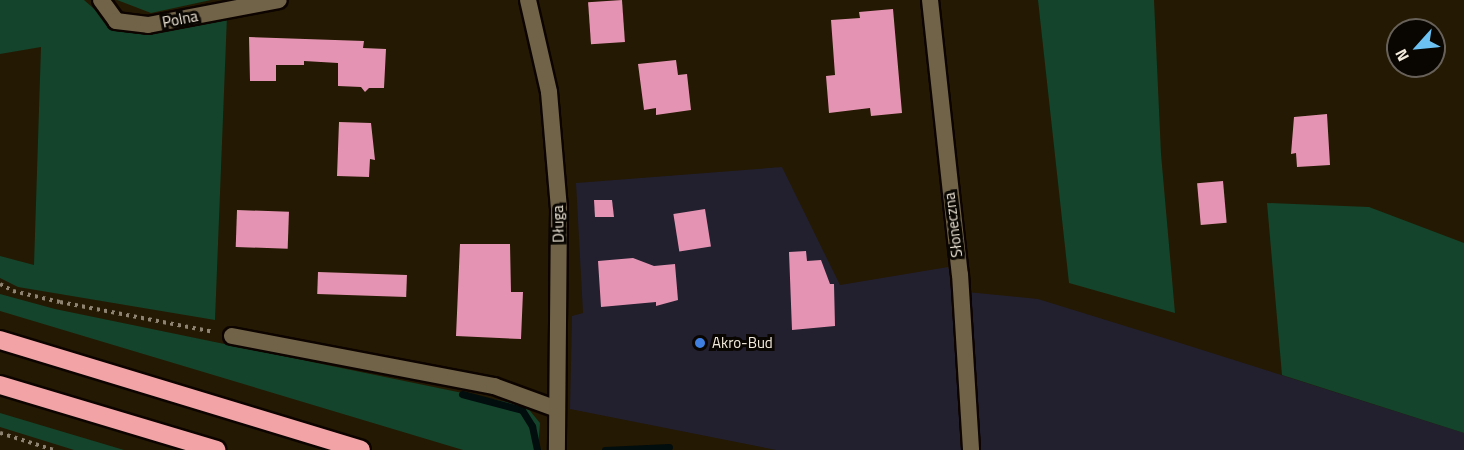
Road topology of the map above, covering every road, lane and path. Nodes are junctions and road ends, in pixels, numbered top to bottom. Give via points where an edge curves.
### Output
1 (101, 0) edge
2 (279, 0) edge
3 (528, 0) edge
4 (930, 0) edge
5 (0, 284) edge
6 (232, 336) joint
7 (0, 340) edge
8 (0, 385) edge
9 (557, 409) junction
10 (0, 433) edge
11 (54, 450) edge
12 (216, 450) edge
13 (361, 450) edge
14 (557, 450) edge
15 (971, 450) edge

1 - 2 street, Polna via 116,21 148,25
3 - 9 street, Długa via 549,92 559,209
4 - 15 street, Słoneczna via 960,274
5 - 6 path via 60,302
6 - 9 street via 495,386
7 - 13 highway
8 - 12 highway
9 - 14 street, Długa
10 - 11 path

